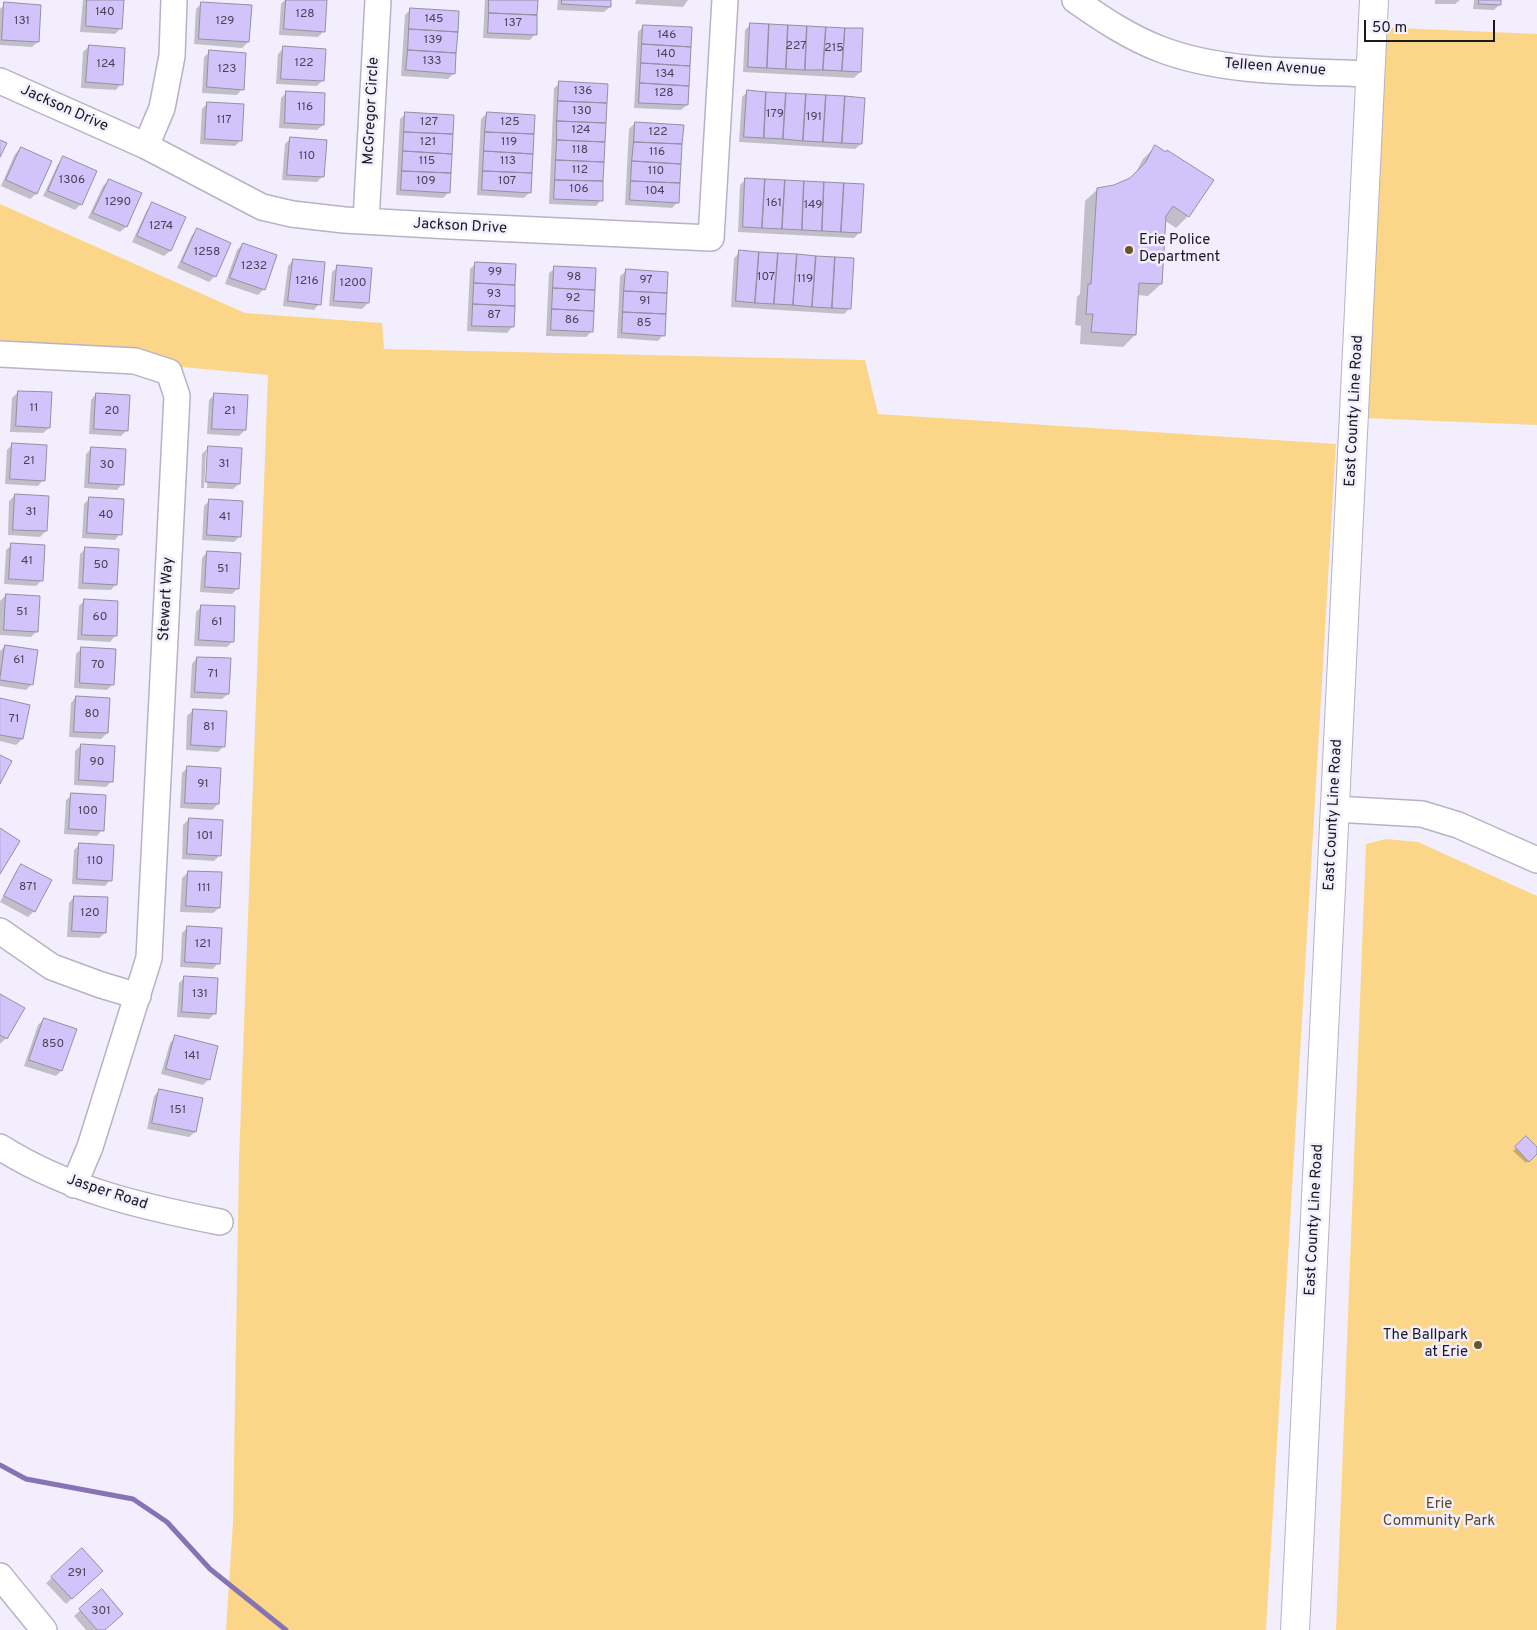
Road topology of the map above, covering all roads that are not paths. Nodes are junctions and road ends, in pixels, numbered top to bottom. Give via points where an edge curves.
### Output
1 (174, 0) edge
2 (378, 0) edge
3 (725, 0) edge
4 (1075, 0) edge
5 (1374, 0) edge
6 (1371, 74) junction
7 (0, 81) edge
8 (146, 146) junction
9 (366, 221) junction
10 (0, 354) edge
11 (1335, 809) junction
12 (1537, 860) edge
13 (0, 931) edge
14 (138, 996) junction
15 (0, 1146) edge
16 (74, 1185) junction
17 (220, 1222) dead end
18 (0, 1576) edge
19 (44, 1630) edge
20 (1295, 1630) edge

1 - 8 street via 172,56 162,108
2 - 9 street, McGregor Circle
3 - 9 street, Jackson Drive via 711,238
4 - 6 street, Telleen Avenue via 1114,28 1161,49 1214,64
5 - 6 main road, East County Line Road
6 - 11 main road, East County Line Road
7 - 8 street, Jackson Drive
8 - 9 street, Jackson Drive via 262,207 292,214
10 - 14 street, Stewart Way via 135,361 170,372 177,396 149,958
11 - 12 street via 1422,814 1458,825
11 - 20 main road, East County Line Road
13 - 14 street via 52,967
14 - 16 street via 88,1154
15 - 16 street, Jasper Road
16 - 17 street, Jasper Road via 148,1208
18 - 19 street

